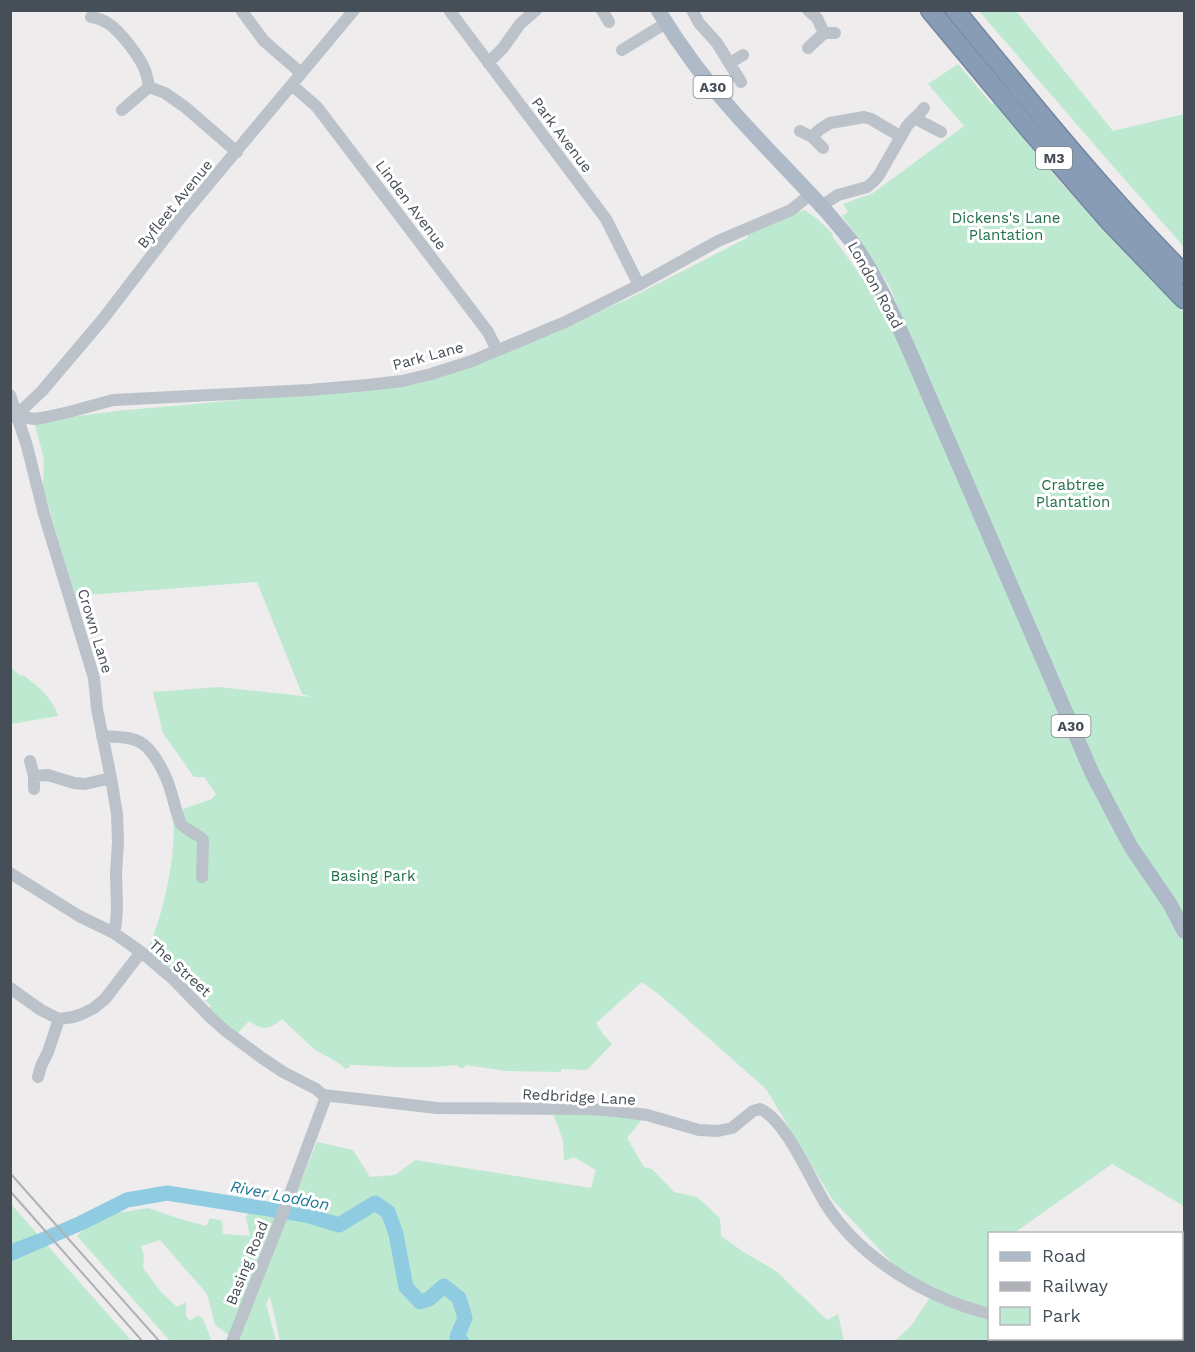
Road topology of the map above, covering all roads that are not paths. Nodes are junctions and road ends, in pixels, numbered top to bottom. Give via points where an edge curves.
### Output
1 (241, 10) edge
2 (354, 10) edge
3 (449, 10) edge
4 (536, 10) edge
5 (692, 10) edge
6 (808, 10) edge
7 (930, 10) edge
8 (955, 10) edge
9 (662, 17) edge
10 (92, 19) edge
11 (807, 48) dead end
12 (622, 50) dead end
13 (743, 55) dead end
14 (488, 63) junction
15 (730, 63) junction
16 (302, 73) junction
17 (741, 82) dead end
18 (292, 85) junction
19 (149, 87) junction
20 (924, 108) dead end
21 (122, 111) dead end
22 (916, 118) junction
23 (941, 132) dead end
24 (900, 136) junction
25 (823, 148) dead end
26 (237, 152) junction
27 (811, 194) junction
28 (821, 206) junction
29 (1185, 274) edge
30 (639, 285) junction
31 (1185, 300) edge
32 (497, 351) junction
33 (10, 395) edge
34 (14, 416) edge
35 (102, 736) junction
36 (30, 761) dead end
37 (34, 776) junction
38 (111, 778) junction
39 (34, 789) dead end
40 (10, 873) edge
41 (202, 877) dead end
42 (1170, 904) junction
43 (1185, 915) edge
44 (1185, 931) edge
45 (114, 933) junction
46 (141, 952) junction
47 (10, 988) edge
48 (59, 1019) junction
49 (38, 1077) dead end
50 (323, 1095) junction
51 (988, 1313) edge
52 (231, 1341) edge

1 - 16 street via 264,41
2 - 16 street, Byfleet Avenue
3 - 14 street, Park Avenue
4 - 14 street
5 - 15 street
6 - 11 street via 830,33
7 - 31 highway, M3 via 1111,223
8 - 29 highway, M3 via 1111,196
9 - 12 street
9 - 27 main road, London Road / A30 via 722,99
10 - 19 street via 112,25 134,51 146,71
13 - 15 street
14 - 30 street, Park Avenue via 606,219
15 - 17 street
16 - 18 street, Byfleet Avenue
18 - 26 street, Byfleet Avenue
18 - 32 street, Linden Avenue via 317,107 488,332
19 - 21 street
19 - 26 street via 185,107
20 - 22 street
22 - 23 street
22 - 24 street
24 - 25 street via 864,117 830,123 806,134
24 - 28 street via 873,182
26 - 34 street, Byfleet Avenue via 39,395
27 - 28 main road, London Road / A30
27 - 30 street, Park Lane via 791,210 718,241
28 - 42 main road, London Road / A30 via 856,247 887,301 1100,792
30 - 32 street, Park Lane
32 - 34 street, Park Lane via 402,381 113,400 41,418
33 - 34 street, Crown Lane
34 - 35 street, Crown Lane via 27,446 92,669
35 - 38 street, Crown Lane
35 - 41 street via 133,740 150,751 169,785 182,824 202,840
36 - 37 street
37 - 38 street via 74,783
37 - 39 street
38 - 45 street, Crown Lane via 118,842
40 - 45 street, The Street
42 - 43 main road, A30
42 - 44 main road, A30
45 - 46 street, The Street
46 - 48 street via 94,1008
46 - 50 street, The Street via 227,1032
47 - 48 street
48 - 49 street
50 - 51 street, Redbridge Lane via 437,1107 616,1111 718,1131 732,1128 760,1109 792,1143 825,1203 858,1242 892,1271 937,1296
50 - 52 street, Basing Road via 325,1099 287,1203

